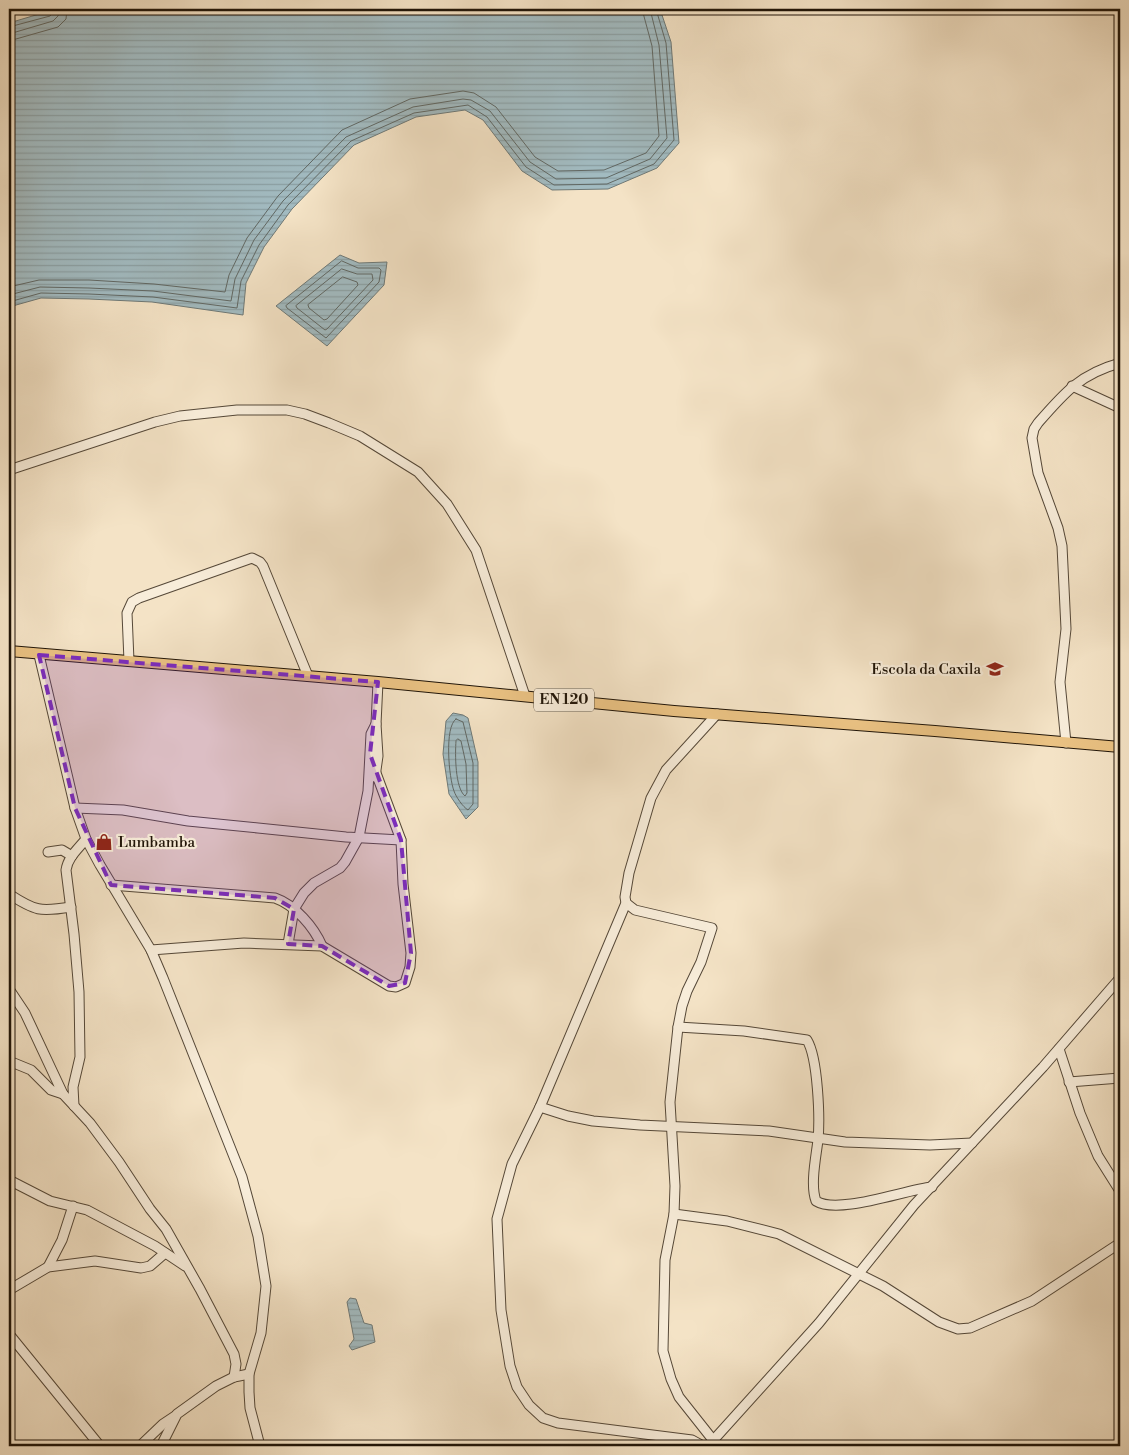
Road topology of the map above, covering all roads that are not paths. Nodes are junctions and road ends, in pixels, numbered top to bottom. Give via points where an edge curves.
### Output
1 (1120, 363) edge
2 (1072, 386) junction
3 (1120, 408) edge
4 (9, 470) edge
5 (9, 651) edge
6 (39, 655) junction
7 (129, 661) junction
8 (308, 676) junction
9 (378, 682) junction
10 (525, 696) junction
11 (717, 714) junction
12 (376, 724) junction
13 (1066, 742) junction
14 (1120, 747) edge
15 (376, 773) junction
16 (368, 791) junction
17 (75, 808) junction
18 (359, 837) junction
19 (86, 839) junction
20 (400, 840) junction
21 (48, 852) dead end
22 (72, 856) junction
23 (111, 885) junction
24 (9, 894) edge
25 (626, 903) junction
26 (71, 907) junction
27 (294, 908) junction
28 (288, 944) junction
29 (322, 946) junction
30 (151, 950) junction
31 (1120, 978) edge
32 (9, 989) edge
33 (678, 1027) junction
34 (1059, 1049) junction
35 (9, 1061) edge
36 (1120, 1078) edge
37 (1069, 1082) junction
38 (63, 1094) junction
39 (74, 1106) junction
40 (540, 1107) junction
41 (672, 1127) junction
42 (818, 1138) junction
43 (972, 1143) junction
44 (9, 1180) edge
45 (932, 1187) junction
46 (1120, 1191) edge
47 (73, 1206) junction
48 (674, 1214) junction
49 (1120, 1243) edge
50 (165, 1253) junction
51 (48, 1267) junction
52 (186, 1268) junction
53 (859, 1274) junction
54 (9, 1290) edge
55 (9, 1334) edge
56 (249, 1374) junction
57 (234, 1378) junction
58 (177, 1414) junction
59 (710, 1443) edge
60 (100, 1446) edge
61 (140, 1446) edge
62 (161, 1446) edge
63 (260, 1446) edge
64 (703, 1446) edge

1 - 2 street via 1091,373
2 - 3 street
2 - 13 street via 1038,423 1032,438 1038,473 1062,546 1066,628 1060,682
4 - 10 street via 155,422 188,415 237,410 287,410 344,429 418,472 446,504 476,550
5 - 6 main road, EN 120
6 - 7 main road, EN 120
6 - 17 street
7 - 8 main road, EN 120
7 - 8 street via 127,613 132,602 252,558 263,566
8 - 9 main road, EN 120
9 - 10 main road, EN 120
9 - 12 street
10 - 11 main road, EN 120
11 - 13 main road, EN 120
11 - 25 street via 666,770 651,798 629,873
12 - 15 street
12 - 16 street via 370,742
13 - 14 main road, EN 120
15 - 16 street
15 - 20 street
16 - 18 street
17 - 18 street via 123,810 188,820
17 - 19 street
18 - 20 street
18 - 27 street via 340,868 314,883
19 - 22 street
19 - 23 street
20 - 29 street via 411,953 405,983 389,986
21 - 22 street via 62,850
22 - 26 street via 66,870
23 - 27 street via 275,898
23 - 30 street
24 - 26 street via 33,909 48,911
25 - 33 street via 635,910 712,928 687,991
25 - 40 street
26 - 39 street via 79,992 80,1057 73,1086
27 - 28 street
27 - 29 street
28 - 29 street
28 - 30 street via 244,943
30 - 56 street via 242,1177 258,1236 266,1286 261,1333
31 - 34 street
32 - 38 street via 25,1013
33 - 41 street via 670,1102
33 - 42 street via 744,1031 807,1040 818,1090
34 - 37 street
34 - 43 street
35 - 38 street via 31,1070 51,1090
36 - 37 street
37 - 46 street via 1098,1156
38 - 39 street
39 - 52 street via 166,1229
40 - 41 street via 593,1121
40 - 64 street via 512,1164 497,1219 501,1310 510,1366 517,1387 543,1418 558,1423 692,1440
41 - 42 street via 769,1130
41 - 48 street
42 - 43 street via 930,1146
42 - 45 street via 814,1198 820,1204 855,1204
43 - 45 street
44 - 47 street via 50,1201
45 - 53 street
47 - 50 street via 87,1210
47 - 51 street via 62,1240
48 - 53 street via 727,1221 779,1234
48 - 59 street via 665,1260 663,1350 679,1396
49 - 53 street via 1032,1301 963,1329 939,1322
50 - 51 street via 150,1266 140,1268 95,1261
50 - 52 street
51 - 54 street
52 - 57 street via 234,1354
53 - 59 street
55 - 60 street
56 - 57 street
56 - 63 street via 250,1408
57 - 58 street via 216,1386
58 - 61 street
58 - 62 street

